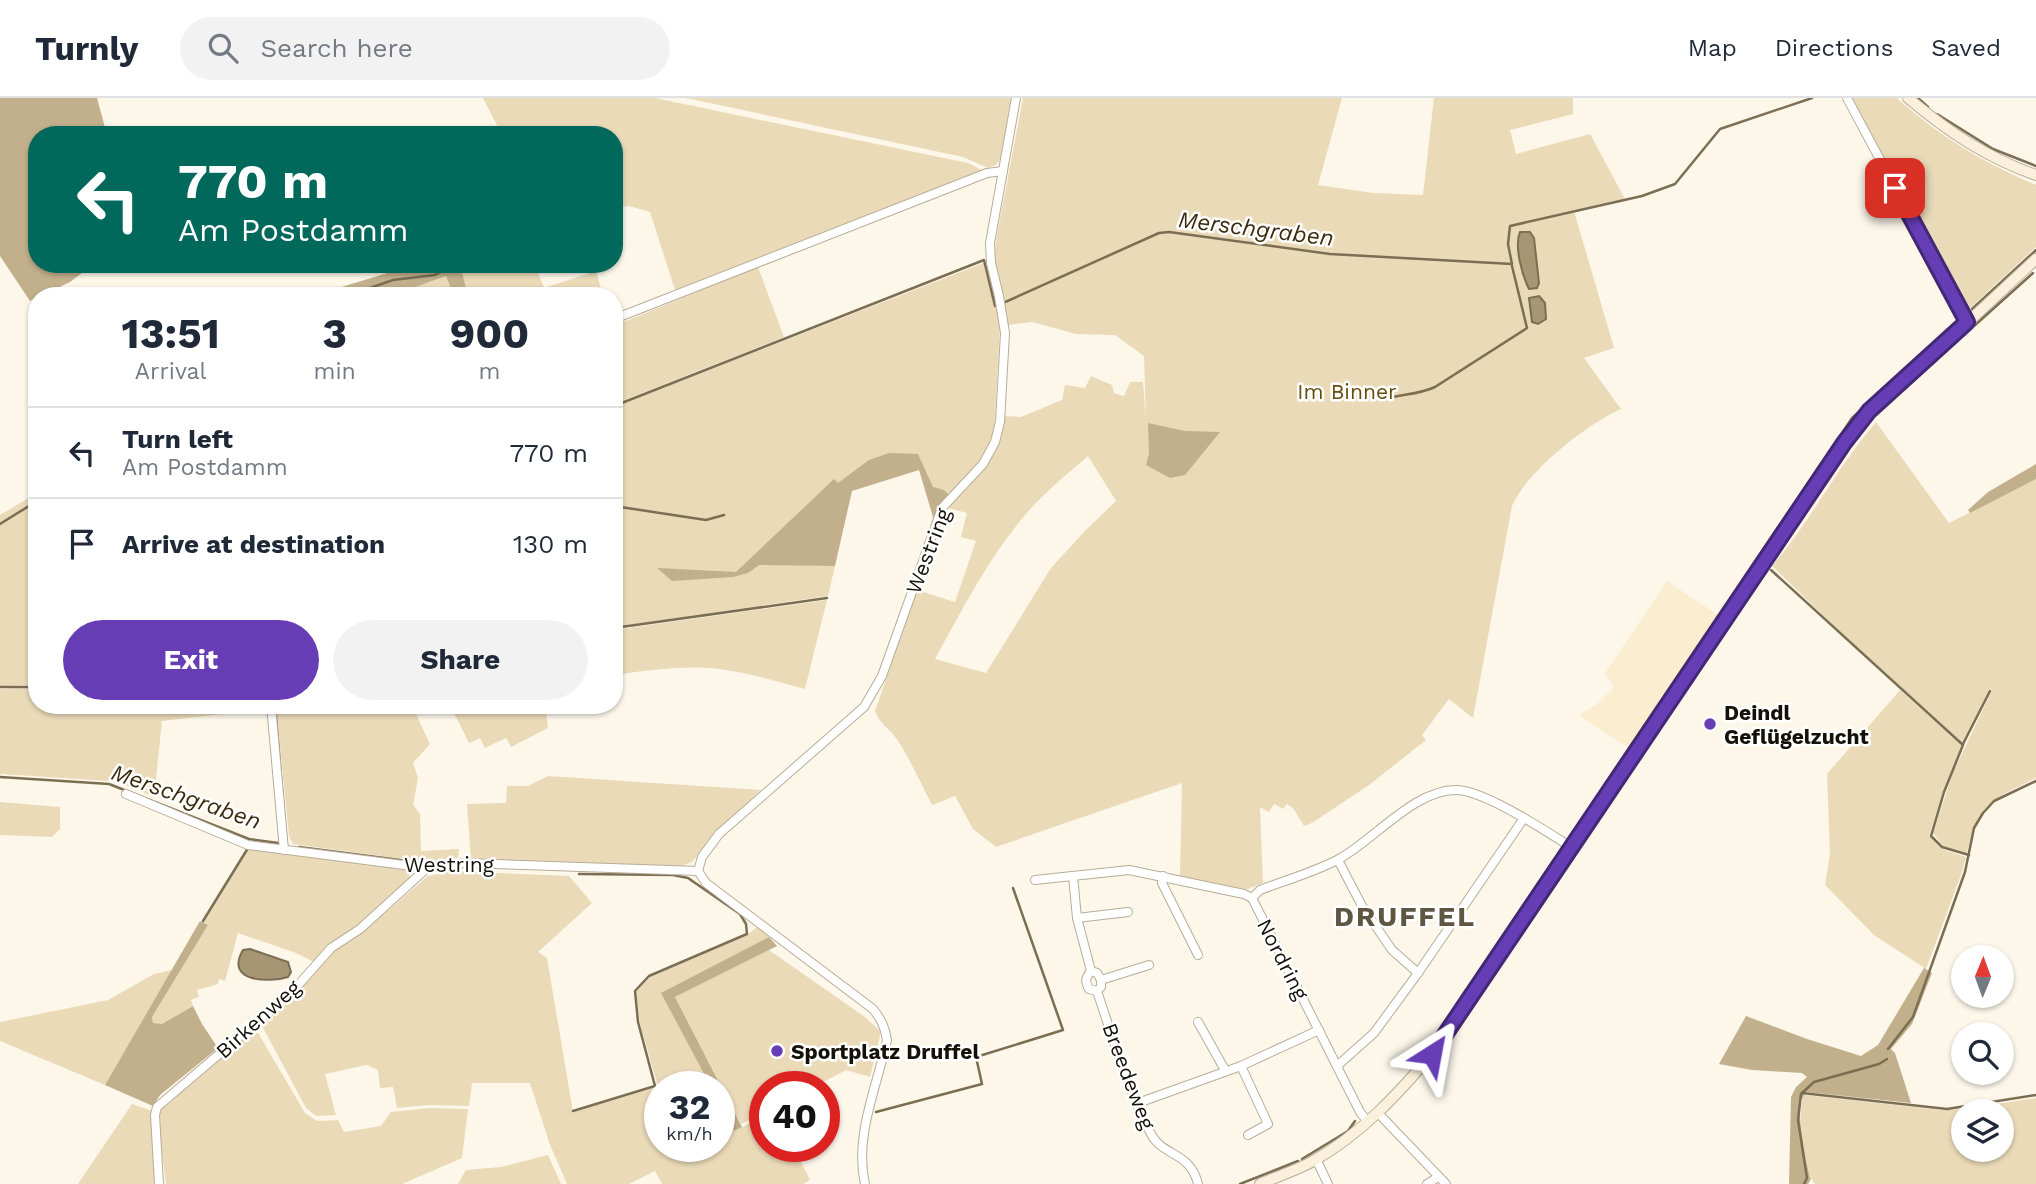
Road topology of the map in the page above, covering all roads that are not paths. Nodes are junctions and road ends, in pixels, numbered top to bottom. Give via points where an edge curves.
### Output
1 (1016, 98) edge
2 (1847, 98) edge
3 (1908, 98) edge
4 (1003, 170) junction
5 (2036, 175) edge
6 (2036, 258) edge
7 (623, 316) edge
8 (1967, 322) junction
9 (272, 714) edge
10 (126, 794) dead end
11 (1524, 818) junction
12 (1571, 847) junction
13 (284, 850) junction
14 (1338, 860) junction
15 (410, 866) junction
16 (427, 868) junction
17 (698, 871) junction
18 (1073, 876) junction
19 (1163, 876) junction
20 (415, 878) junction
21 (1035, 880) dead end
22 (1252, 898) junction
23 (1128, 912) dead end
24 (1077, 918) junction
25 (1198, 955) dead end
26 (1149, 965) dead end
27 (1091, 971) junction
28 (1419, 973) junction
29 (1101, 980) junction
30 (1097, 991) junction
31 (1198, 1022) dead end
32 (1319, 1030) junction
33 (1241, 1066) junction
34 (1337, 1066) junction
35 (1225, 1070) junction
36 (1138, 1103) junction
37 (1378, 1113) junction
38 (1368, 1122) junction
39 (1248, 1135) dead end
40 (1316, 1159) junction
41 (1438, 1177) junction
42 (159, 1184) edge
43 (865, 1184) edge
44 (1198, 1184) edge
45 (1260, 1184) edge
46 (1328, 1184) edge
47 (1427, 1184) edge
48 (1446, 1184) edge

1 - 4 street, Westring
2 - 8 street
3 - 5 street via 1965,142
4 - 7 street
4 - 17 street, Westring via 990,253 1005,333 995,442 983,464 942,508 882,676 864,708 719,834
6 - 8 street
8 - 12 street via 1851,433
9 - 13 street
10 - 13 street, Westring via 248,845
11 - 12 street, Nordring
11 - 14 street, Nordring via 1464,791 1439,792 1420,800
11 - 28 street
12 - 37 street via 1432,1054
13 - 15 street, Westring
14 - 22 street, Nordring via 1260,890
14 - 28 street via 1391,950
15 - 16 street, Westring
15 - 20 street
16 - 17 street, Westring via 465,863
16 - 20 street, Birkenweg
17 - 43 street via 706,883 881,1018 887,1040 862,1140
18 - 19 street via 1129,870
18 - 21 street
18 - 24 street, Breedeweg
19 - 22 street
19 - 25 street via 1162,883
20 - 42 street, Birkenweg via 360,929 331,948 292,992 157,1107
22 - 32 street, Nordring
23 - 24 street
24 - 27 street, Breedeweg
26 - 29 street
27 - 29 street
27 - 30 street, Breedeweg via 1086,983
28 - 34 street via 1374,1033
29 - 30 street
30 - 36 street, Breedeweg
31 - 35 street
32 - 33 street
32 - 34 street, Nordring
33 - 35 street
33 - 39 street via 1268,1124
34 - 38 street, Nordring
35 - 36 street
36 - 44 street, Breedeweg via 1153,1138 1188,1163
37 - 38 street
37 - 41 street
38 - 40 street
40 - 45 street
40 - 46 street
41 - 47 street
41 - 48 street

